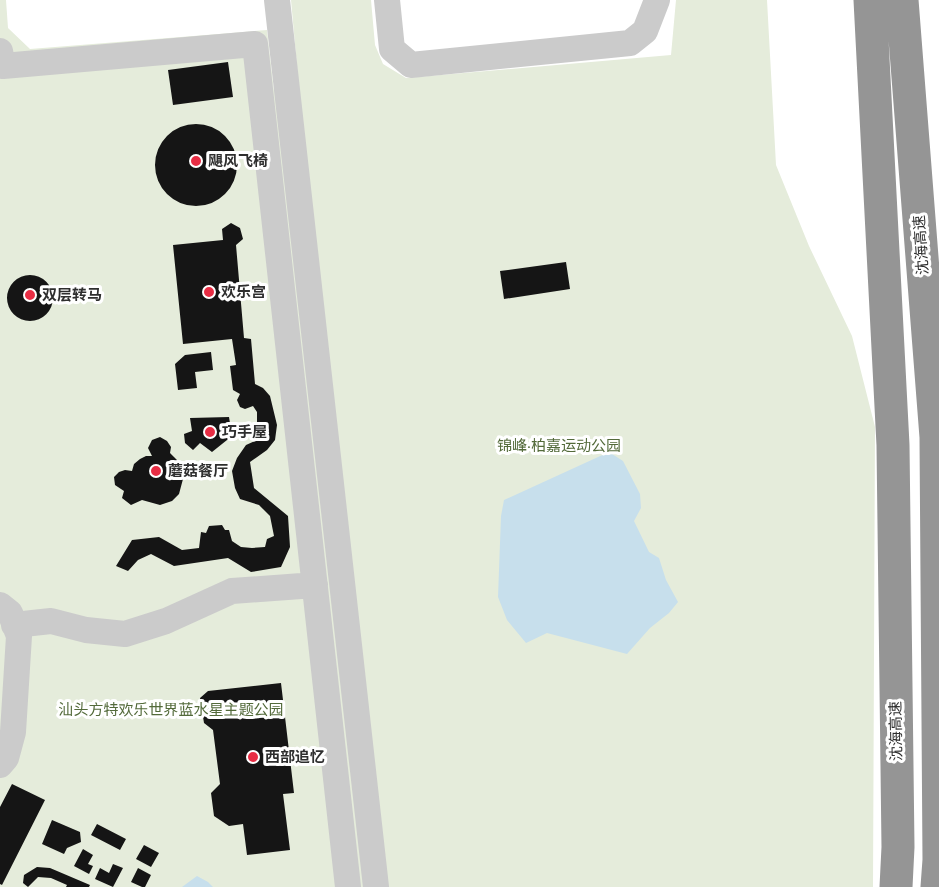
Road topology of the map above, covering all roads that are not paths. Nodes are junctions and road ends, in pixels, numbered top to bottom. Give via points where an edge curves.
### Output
1 (277, 0) edge
2 (387, 0) edge
3 (657, 0) edge
4 (870, 0) edge
5 (902, 0) edge
6 (0, 51) edge
7 (315, 585) junction
8 (7, 615) edge
9 (0, 765) edge
10 (348, 887) edge
11 (376, 887) edge
12 (896, 887) edge
13 (937, 887) edge

1 - 11 street
2 - 3 street via 392,49 411,65 630,43 645,31
4 - 12 highway, 沈海高速 via 893,445
5 - 13 highway, 沈海高速 via 936,437
6 - 7 street via 3,66 255,44
7 - 8 street via 232,591 166,621 125,634
7 - 10 street
8 - 9 street via 19,636 13,732 6,758

